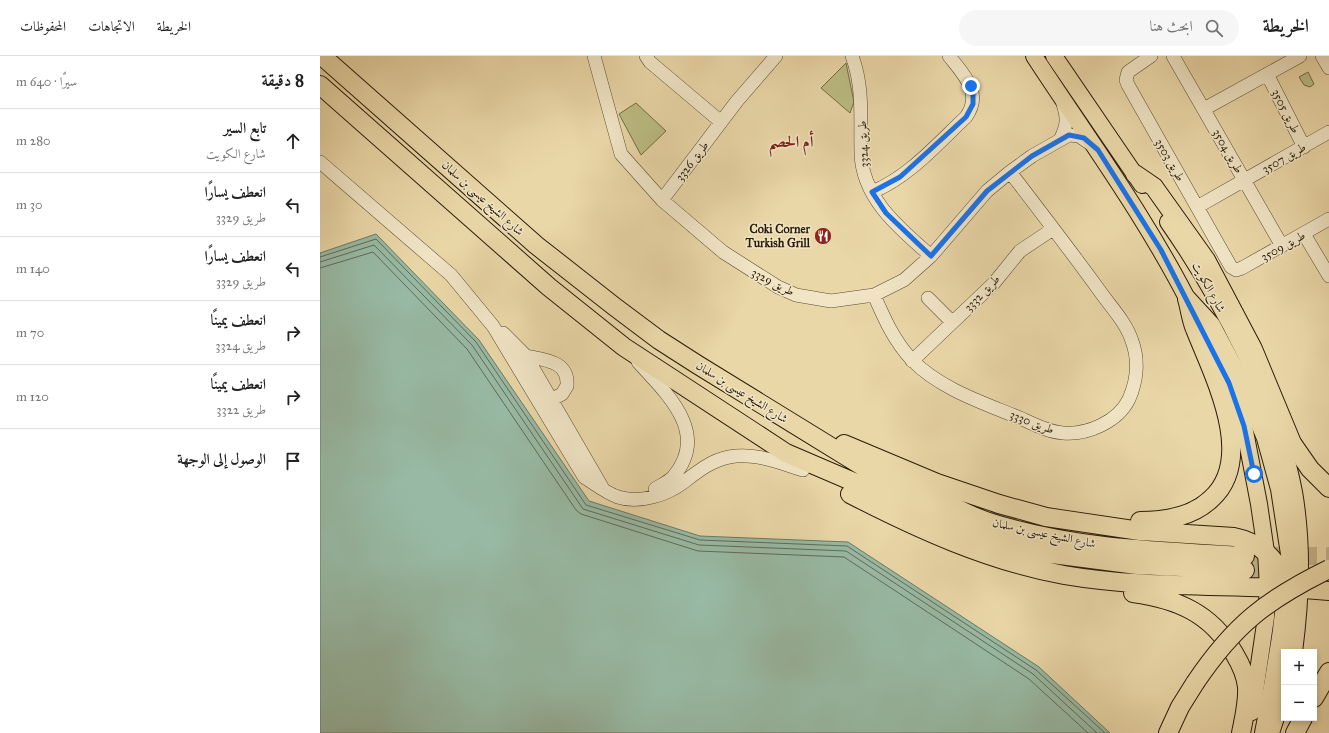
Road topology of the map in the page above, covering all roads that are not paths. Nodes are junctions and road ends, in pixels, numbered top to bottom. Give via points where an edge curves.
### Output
1 (322, 56) edge
2 (594, 56) edge
3 (776, 56) edge
4 (856, 56) edge
5 (949, 56) edge
6 (1034, 56) edge
7 (1054, 56) edge
8 (1151, 56) edge
9 (1173, 56) edge
10 (1300, 56) edge
11 (1322, 56) edge
12 (648, 59) edge
13 (1329, 68) edge
14 (1267, 74) junction
15 (320, 85) edge
16 (1056, 90) junction
17 (1204, 109) junction
18 (721, 122) junction
19 (1329, 132) edge
20 (1060, 140) junction
21 (1304, 147) junction
22 (1098, 150) junction
23 (320, 162) edge
24 (1010, 172) junction
25 (1135, 174) junction
26 (1245, 181) junction
27 (872, 192) junction
28 (662, 200) junction
29 (1197, 207) junction
30 (1329, 220) edge
31 (1053, 229) junction
32 (1304, 234) junction
33 (1282, 246) junction
34 (931, 256) junction
35 (1236, 270) joint
36 (1329, 276) edge
37 (874, 295) junction
38 (928, 298) dead end
39 (1187, 299) junction
40 (952, 322) junction
41 (493, 326) junction
42 (624, 347) junction
43 (526, 356) junction
44 (912, 360) junction
45 (546, 403) junction
46 (795, 425) junction
47 (786, 453) junction
48 (803, 470) junction
49 (1329, 488) edge
50 (639, 499) junction
51 (1018, 510) junction
52 (1266, 552) junction
53 (1034, 568) junction
54 (1329, 569) edge
55 (1296, 578) edge
56 (1294, 649) edge
57 (1329, 672) edge
58 (1317, 693) edge
59 (1281, 702) edge
60 (1301, 721) edge
61 (1168, 733) edge
62 (1241, 733) edge
63 (1246, 733) edge
64 (1264, 733) edge
65 (1271, 733) edge
66 (1295, 733) edge

1 - 46 highway, شارع الشيخ عيسى بن سلمان via 572,274 659,340
2 - 28 street, طريق 3329 via 621,154
3 - 18 street, طريق 3326
4 - 27 street, طريق 3324 via 862,96 861,154 866,179
5 - 27 street via 973,91 971,111 906,172 887,186
6 - 16 main road, شارع الكويت
7 - 25 main road, شارع الكويت
8 - 29 street, طريق 3503 via 1131,68 1126,80
9 - 17 street, طريق 3504
10 - 14 street, طريق 3505
11 - 13 street
12 - 18 street
14 - 17 street, طريق 3505
14 - 21 street, طريق 3505
15 - 42 highway, شارع الشيخ عيسى بن سلمان via 549,287
16 - 20 street via 1067,121
16 - 22 main road, شارع الكويت
17 - 26 street, طريق 3504
18 - 28 street, طريق 3326
19 - 21 street, طريق 3507
20 - 22 street, طريق 3329 via 1069,135 1079,136
20 - 24 street, طريق 3329
21 - 26 street, طريق 3507
22 - 39 main road, شارع الكويت via 1161,250
23 - 41 street via 451,275
24 - 31 street, طريق 3330
24 - 34 street, طريق 3329 via 987,191
25 - 49 highway via 1154,187 1206,260 1253,349 1292,443 1310,470
25 - 55 main road, شارع الكويت via 1188,250 1217,301 1256,379 1274,424 1288,469 1296,507
26 - 29 street, طريق 3507
26 - 33 street, طريق 3504
27 - 34 street, طريق 3324 via 886,213
28 - 37 street, طريق 3329 via 723,252 778,287 796,295 831,301
29 - 35 street, طريق 3503 via 1231,267
30 - 32 street, طريق 3509
31 - 40 street, طريق 3332 via 1020,252 994,283
31 - 44 street, طريق 3330 via 1126,328 1132,340 1136,377 1132,392 1119,414 1084,431 1054,432 954,389 931,376
32 - 33 street, طريق 3509
32 - 36 street
33 - 35 street, طريق 3509
34 - 37 street, طريق 3329 via 904,280
37 - 44 street, طريق 3330 via 891,332
38 - 40 street
39 - 51 highway via 1194,328 1207,354 1226,410 1231,462 1224,484 1217,494 1200,508 1154,521 1084,518
39 - 52 main road, شارع الكويت via 1229,383 1244,426
39 - 55 highway via 1218,336 1249,397 1266,438 1280,489 1287,545
40 - 44 street, طريق 3332
41 - 43 street
41 - 45 street
42 - 47 highway, شارع الشيخ عيسى بن سلمان
42 - 50 street via 675,403 685,425 686,448 673,476
43 - 45 street
43 - 45 street via 556,363 562,366 566,373 567,386 562,394
45 - 50 street via 584,477 617,497
46 - 47 highway, شارع الشيخ عيسى بن سلمان via 867,469 989,522 1072,542 1245,563 1137,565 1036,552 968,531
46 - 51 highway via 937,484
47 - 48 highway
48 - 50 street via 759,457 728,457 703,468 667,491
48 - 53 highway via 930,533 975,551
51 - 52 highway via 1103,527 1234,537 1254,542
52 - 55 highway
53 - 55 highway via 1072,576 1138,582
53 - 62 highway via 1094,587 1160,596 1180,604 1208,621 1231,648 1245,676 1246,709
54 - 61 highway, bridge via 1282,594 1244,622 1205,668 1180,707
55 - 56 main road via 1298,608
55 - 63 main road via 1263,648
55 - 64 highway via 1284,607
57 - 58 highway
59 - 65 main road
60 - 66 highway

